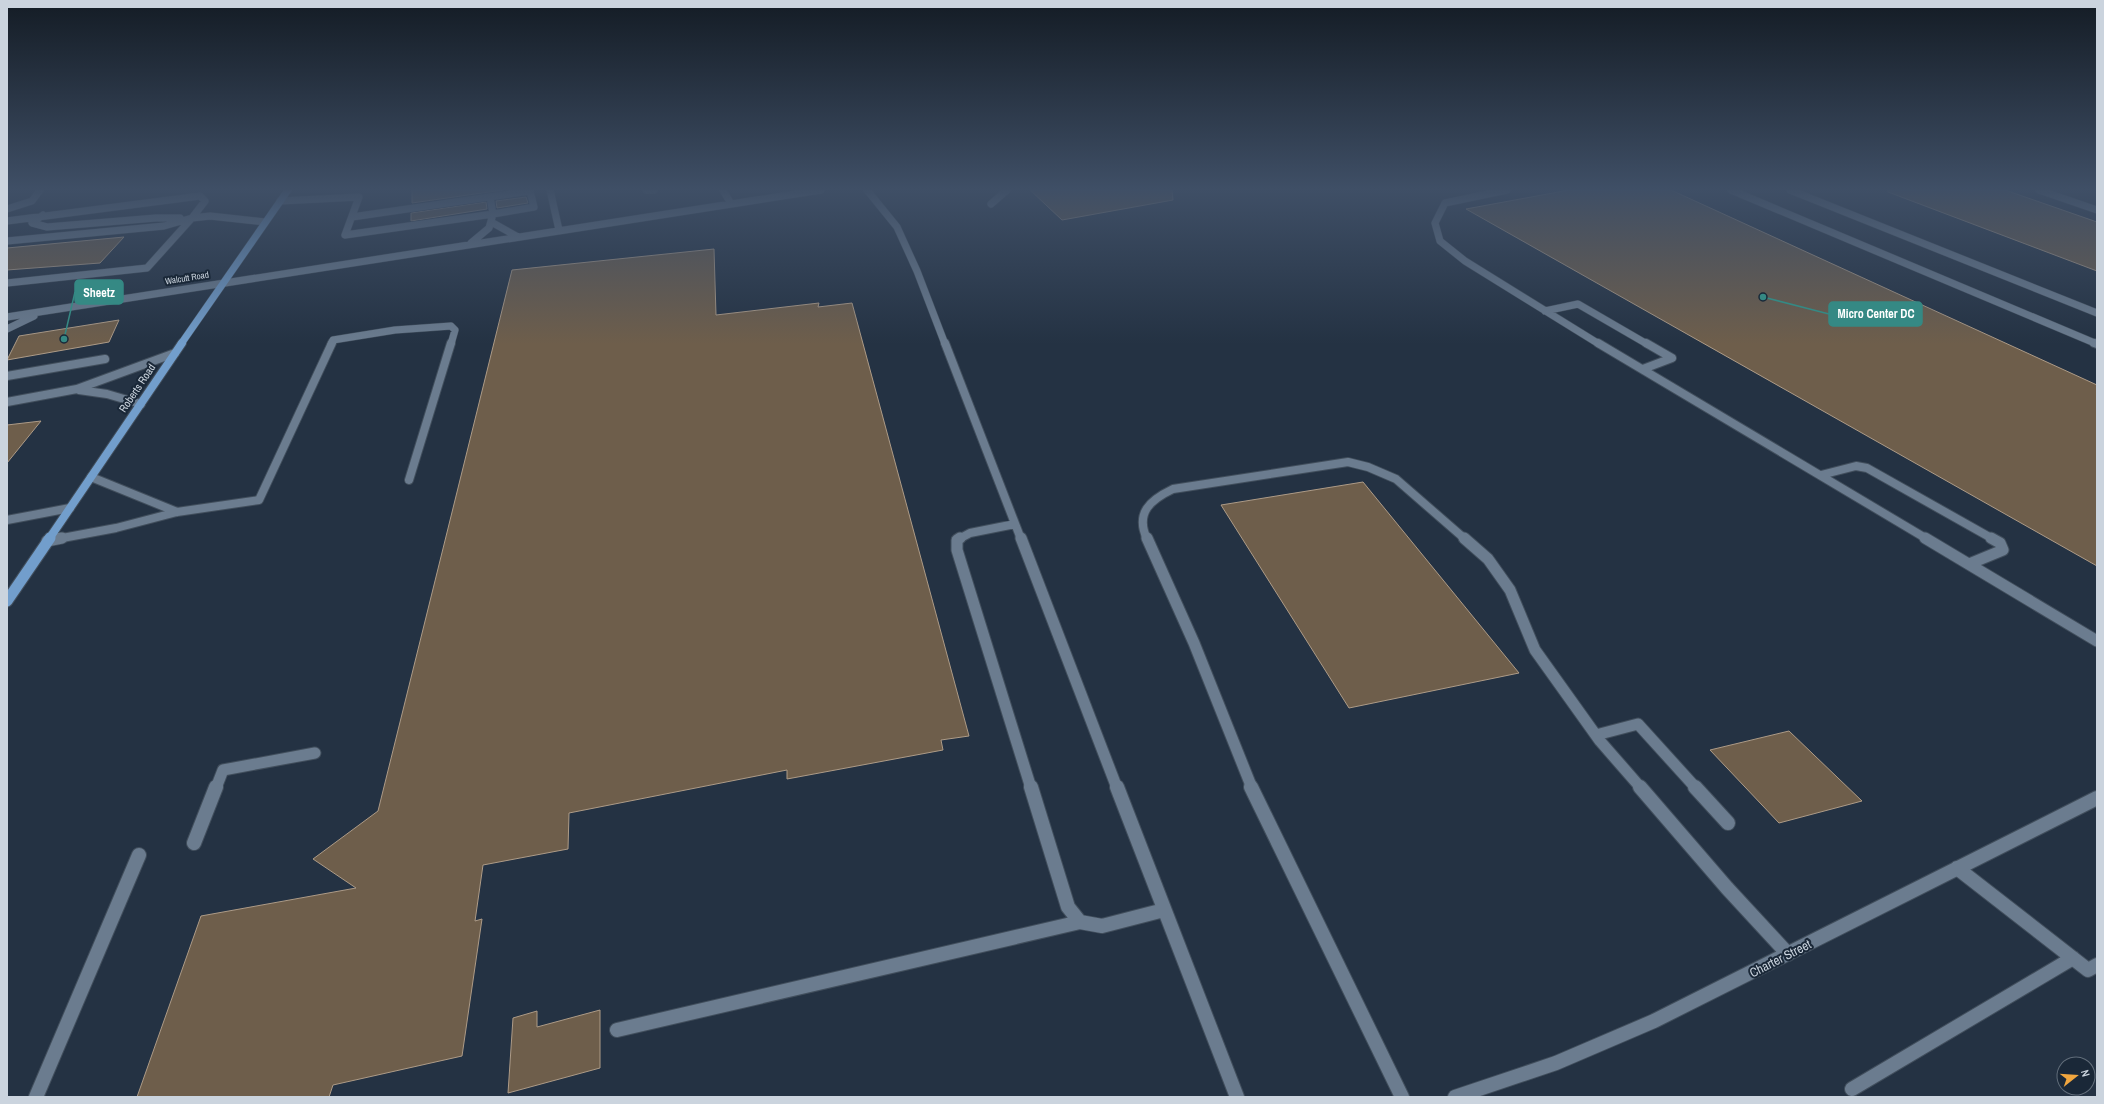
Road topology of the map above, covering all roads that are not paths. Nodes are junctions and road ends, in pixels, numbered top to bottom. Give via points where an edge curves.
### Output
1 (171, 242) edge
2 (252, 242) edge
3 (473, 242) edge
4 (490, 242) edge
5 (904, 242) edge
6 (1441, 242) edge
7 (1853, 242) edge
8 (1919, 242) edge
9 (468, 245) junction
10 (7, 283) edge
11 (223, 283) junction
12 (47, 310) junction
13 (1545, 311) junction
14 (2097, 313) edge
15 (7, 317) edge
16 (7, 328) edge
17 (2097, 344) edge
18 (175, 353) junction
19 (105, 359) dead end
20 (1643, 369) junction
21 (7, 376) edge
22 (77, 390) junction
23 (7, 402) edge
24 (141, 404) junction
25 (1821, 475) junction
26 (91, 477) junction
27 (409, 480) dead end
28 (70, 508) junction
29 (177, 512) junction
30 (7, 520) edge
31 (1015, 524) junction
32 (47, 541) junction
33 (1969, 564) junction
34 (7, 601) edge
35 (2097, 641) edge
36 (1596, 735) junction
37 (315, 753) dead end
38 (2097, 798) edge
39 (1728, 823) dead end
40 (194, 843) dead end
41 (139, 855) dead end
42 (1957, 868) junction
43 (1164, 910) junction
44 (1080, 922) junction
45 (1788, 954) junction
46 (2073, 958) junction
47 (2097, 965) edge
48 (617, 1030) dead end
49 (1852, 1089) dead end
50 (36, 1097) edge
51 (1237, 1097) edge
52 (1402, 1097) edge
53 (1455, 1097) edge

1 - 10 street via 147,268
2 - 11 main road, Roberts Road
3 - 9 street
4 - 9 street, Walcutt Road
5 - 31 street
6 - 13 street via 1465,261
7 - 17 street
8 - 14 street
9 - 11 street, Walcutt Road
11 - 12 street, Walcutt Road
11 - 18 main road, Roberts Road
12 - 15 street, Walcutt Road
12 - 16 street
13 - 20 street
13 - 20 street via 1578,304 1672,358
18 - 22 street
18 - 24 main road, Roberts Road
19 - 21 street
20 - 25 street
22 - 23 street
22 - 24 street via 107,394
24 - 26 main road, Roberts Road
25 - 33 street
25 - 33 street via 1856,466 1868,468 2000,543 2003,550
26 - 28 main road, Roberts Road
26 - 29 street
27 - 29 street via 455,330 451,326 394,330 333,340 259,500
28 - 30 street
28 - 32 main road, Roberts Road
29 - 32 street via 116,528
31 - 43 street
31 - 44 street via 970,532 957,540 957,550 1068,907
32 - 34 main road, Roberts Road
33 - 35 street
36 - 39 street via 1638,724
36 - 45 street via 1727,888
36 - 52 street via 1535,650 1510,590 1488,559 1396,479 1348,462 1325,464 1173,489 1155,497 1145,508 1142,528 1194,643 1246,778
37 - 40 street via 222,770
38 - 42 street, Charter Street
41 - 50 street
42 - 45 street, Charter Street
42 - 46 street
43 - 44 street via 1102,926
43 - 51 street
44 - 48 street
45 - 53 street, Charter Street via 1586,1053 1508,1082
46 - 47 street via 2088,970
46 - 49 street

